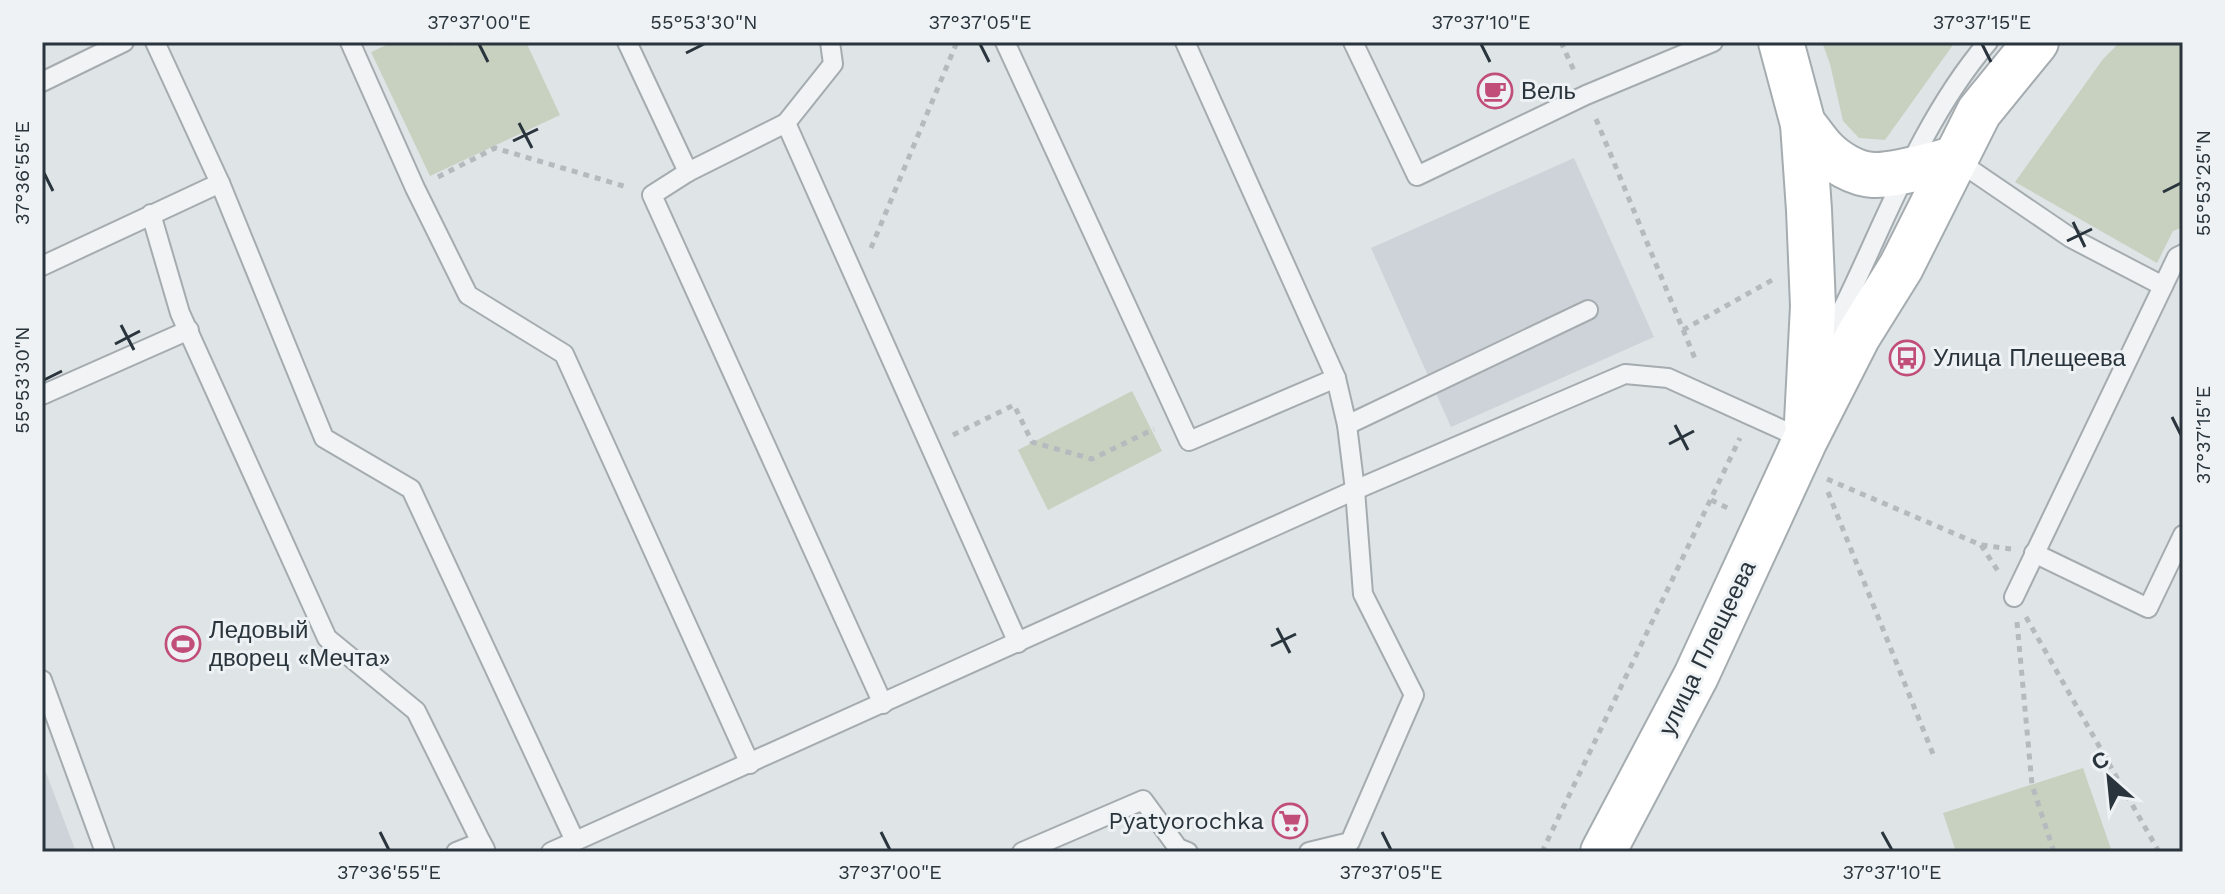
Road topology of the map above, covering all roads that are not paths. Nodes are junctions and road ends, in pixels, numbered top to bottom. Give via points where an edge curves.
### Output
1 (124, 42) edge
2 (155, 42) edge
3 (350, 42) edge
4 (627, 42) edge
5 (830, 42) edge
6 (1005, 42) edge
7 (1185, 42) edge
8 (1353, 42) edge
9 (1713, 42) edge
10 (1781, 42) edge
11 (1988, 42) edge
12 (2036, 42) edge
13 (42, 82) edge
14 (786, 123) junction
15 (1803, 124) junction
16 (1955, 159) junction
17 (1907, 170) junction
18 (688, 172) junction
19 (220, 183) junction
20 (151, 214) junction
21 (2183, 254) edge
22 (42, 266) edge
23 (2163, 286) junction
24 (1588, 310) dead end
25 (189, 330) junction
26 (1810, 373) junction
27 (1336, 378) junction
28 (42, 395) edge
29 (1347, 425) junction
30 (1814, 459) junction
31 (1355, 490) junction
32 (2183, 535) edge
33 (2034, 553) junction
34 (2014, 597) road end
35 (1018, 643) junction
36 (42, 680) edge
37 (883, 704) junction
38 (750, 764) junction
39 (575, 841) junction
40 (484, 847) edge
41 (105, 852) edge
42 (456, 852) edge
43 (551, 852) edge
44 (1022, 852) edge
45 (1188, 852) edge
46 (1309, 852) edge
47 (1603, 852) edge

1 - 13 lane
2 - 19 lane
3 - 38 lane via 468,295 564,354
4 - 18 lane
5 - 14 lane via 833,64
6 - 27 lane via 1189,441
7 - 27 lane
8 - 9 lane via 1417,176 1586,95
10 - 15 main road, улица Плещеева
11 - 17 lane
12 - 16 main road, улица Плещеева via 1979,112
14 - 18 lane
14 - 35 lane
15 - 17 main road, улица Плещеева via 1824,150 1851,169 1873,175
15 - 26 main road, улица Плещеева via 1813,306
16 - 17 main road, улица Плещеева
16 - 23 lane via 2071,238
16 - 30 main road, улица Плещеева via 1901,267 1858,336
17 - 26 lane
18 - 37 lane via 652,195
19 - 20 lane
19 - 39 lane via 324,438 411,489
20 - 22 lane
20 - 25 lane
21 - 23 lane
23 - 33 lane
24 - 29 lane
25 - 28 lane
25 - 40 lane via 327,638 416,711
26 - 30 main road, улица Плещеева
27 - 29 lane
29 - 31 lane
30 - 31 lane via 1749,415 1668,378 1625,374
30 - 47 main road, улица Плещеева
31 - 35 lane
31 - 46 lane via 1363,594 1414,695 1350,842
32 - 33 lane via 2148,608
33 - 34 lane
35 - 37 lane
36 - 41 lane
37 - 38 lane
38 - 39 lane
39 - 43 lane
40 - 42 lane
44 - 45 lane via 1143,800 1178,848

